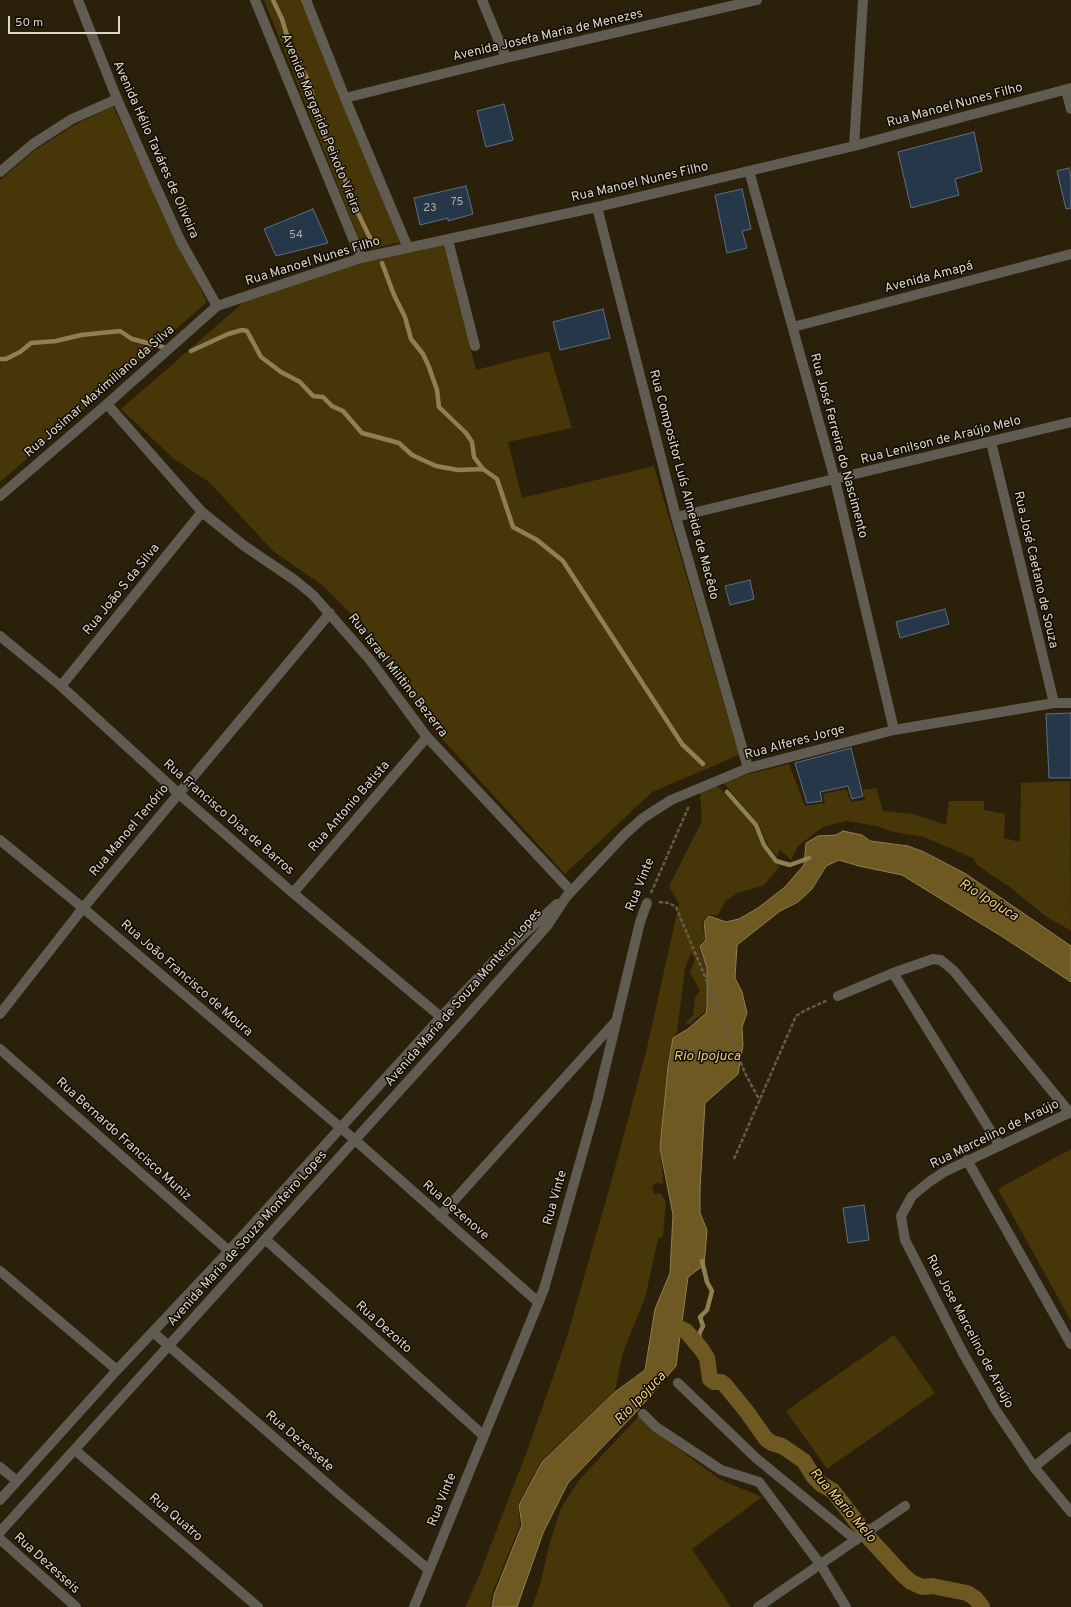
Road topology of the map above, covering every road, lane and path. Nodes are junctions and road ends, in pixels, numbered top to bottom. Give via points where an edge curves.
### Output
1 (78, 0) edge
2 (254, 0) edge
3 (306, 0) edge
4 (482, 0) edge
5 (757, 0) edge
6 (863, 0) edge
7 (506, 58) junction
8 (1068, 89) edge
9 (346, 98) junction
10 (117, 99) junction
11 (1071, 109) edge
12 (854, 146) junction
13 (749, 171) junction
14 (0, 172) edge
15 (597, 207) junction
16 (448, 240) junction
17 (408, 248) junction
18 (1071, 254) edge
19 (361, 258) junction
20 (217, 306) junction
21 (793, 327) junction
22 (475, 346) dead end
23 (107, 404) junction
24 (1071, 422) edge
25 (991, 442) junction
26 (835, 480) junction
27 (0, 496) edge
28 (202, 512) junction
29 (676, 517) junction
30 (330, 613) junction
31 (0, 636) edge
32 (61, 686) junction
33 (1054, 703) junction
34 (1071, 703) edge
35 (894, 730) junction
36 (427, 737) junction
37 (748, 768) junction
38 (697, 789) junction
39 (178, 793) junction
40 (0, 840) edge
41 (293, 893) junction
42 (569, 894) junction
43 (647, 903) junction
44 (83, 908) junction
45 (893, 972) junction
46 (838, 996) joint
47 (0, 1014) edge
48 (441, 1016) junction
49 (617, 1020) junction
50 (0, 1049) edge
51 (760, 1101) junction
52 (1071, 1112) edge
53 (339, 1128) junction
54 (355, 1140) junction
55 (1000, 1146) junction
56 (734, 1159) dead end
57 (966, 1160) junction
58 (440, 1216) junction
59 (901, 1216) joint
60 (265, 1239) junction
61 (228, 1251) junction
62 (0, 1271) edge
63 (538, 1302) junction
64 (154, 1333) junction
65 (1071, 1344) edge
66 (169, 1346) junction
67 (117, 1370) junction
68 (678, 1383) dead end
69 (643, 1414) dead end
70 (484, 1436) junction
71 (1071, 1437) edge
72 (75, 1450) junction
73 (0, 1467) edge
74 (1034, 1467) junction
75 (17, 1481) junction
76 (0, 1500) edge
77 (905, 1506) dead end
78 (1071, 1512) edge
79 (0, 1532) edge
80 (0, 1540) edge
81 (856, 1540) junction
82 (820, 1564) junction
83 (429, 1570) junction
84 (76, 1607) edge
85 (258, 1607) edge
86 (414, 1607) edge
87 (758, 1607) edge
88 (846, 1607) edge

1 - 10 street, Avenida Hélio Taváres de Oliveira
2 - 19 street, Avenida Margarida Peixoto Vieira
3 - 9 street
4 - 7 street
5 - 7 street, Avenida Josefa Maria de Menezes
6 - 12 street
7 - 9 street, Avenida Josefa Maria de Menezes
8 - 11 street
8 - 12 street, Rua Manoel Nunes Filho
9 - 17 street
10 - 14 street via 72,119 33,144
10 - 20 street, Avenida Hélio Taváres de Oliveira via 181,242
12 - 13 street, Rua Manoel Nunes Filho
13 - 15 street, Rua Manoel Nunes Filho
13 - 21 street, Rua José Ferreira do Nascimento
15 - 16 street, Rua Manoel Nunes Filho
15 - 29 street, Rua Compositor Luís Almeida de Macêdo
16 - 17 street, Rua Manoel Nunes Filho
16 - 22 street
17 - 19 street, Rua Manoel Nunes Filho
18 - 21 street, Avenida Amapá
19 - 20 street, Rua Manoel Nunes Filho
20 - 23 street, Rua Josimar Maximiliano da Silva
21 - 26 street, Rua José Ferreira do Nascimento
23 - 27 street, Rua Josimar Maximiliano da Silva
23 - 28 street, Rua Israel Militino Bezerra
24 - 25 street, Rua Lenilson de Araújo Melo
25 - 26 street, Rua Lenilson de Araújo Melo
25 - 33 street, Rua José Caetano de Souza
26 - 29 street, Rua Lenilson de Araújo Melo
26 - 35 street, Rua José Ferreira do Nascimento
28 - 30 street, Rua Israel Militino Bezerra via 296,581
28 - 32 street, Rua João S da Silva
29 - 37 street, Rua Compositor Luís Almeida de Macêdo
30 - 36 street, Rua Israel Militino Bezerra via 370,660
30 - 39 street, Rua Manoel Tenório
31 - 32 street, Rua Francisco Dias de Barros
32 - 39 street, Rua Francisco Dias de Barros
33 - 34 street, Rua Alferes Jorge
33 - 35 street, Rua Alferes Jorge
35 - 37 street, Rua Alferes Jorge
36 - 41 street, Rua Antonio Batista
36 - 42 street, Rua Israel Militino Bezerra
37 - 38 street, Rua Alferes Jorge
38 - 42 street, Rua Alferes Jorge via 671,800 638,822
38 - 43 path, Rua Vinte
39 - 41 street, Rua Francisco Dias de Barros
39 - 44 street, Rua Manoel Tenório
40 - 44 street, Rua João Francisco de Moura
41 - 48 street, Rua Francisco Dias de Barros
42 - 48 street, Avenida Maria de Souza Monteiro Lopes via 495,960
42 - 54 street, Avenida Maria de Souza Monteiro Lopes via 547,926
43 - 49 street, Rua Vinte via 640,922
43 - 51 path via 669,903 676,907 746,1075
44 - 47 street, Rua Manoel Tenório
44 - 53 street, Rua João Francisco de Moura
45 - 46 street
45 - 52 street via 933,959 941,960 954,971
45 - 55 street
46 - 51 path via 796,1016
48 - 53 street, Avenida Maria de Souza Monteiro Lopes
49 - 58 street
49 - 63 street, Rua Vinte via 597,1102 544,1289
50 - 61 street, Rua Bernardo Francisco Muniz
51 - 56 path
52 - 55 street, Rua Marcelino de Araújo
53 - 54 street, Rua João Francisco de Moura
53 - 61 street, Avenida Maria de Souza Monteiro Lopes
54 - 58 street, Rua Dezenove
54 - 60 street, Avenida Maria de Souza Monteiro Lopes
55 - 57 street, Rua Marcelino de Araújo
57 - 59 street, Rua Marcelino de Araújo via 919,1190 907,1203
57 - 65 street
58 - 63 street, Rua Dezenove
59 - 74 street, Rua Jose Marcelino de Araújo via 905,1240 963,1352 995,1409
60 - 66 street, Avenida Maria de Souza Monteiro Lopes
60 - 70 street, Rua Dezoito
61 - 64 street, Avenida Maria de Souza Monteiro Lopes
62 - 67 street
63 - 70 street, Rua Vinte
64 - 66 street, Rua Dezessete
64 - 67 street, Avenida Maria de Souza Monteiro Lopes
66 - 72 street, Avenida Maria de Souza Monteiro Lopes
66 - 83 street, Rua Dezessete
67 - 75 street, Avenida Maria de Souza Monteiro Lopes
68 - 81 street via 756,1458
69 - 82 street via 656,1427 721,1470 759,1482
70 - 83 street, Rua Vinte
71 - 74 street
72 - 79 street, Avenida Maria de Souza Monteiro Lopes
72 - 85 street, Rua Quatro
73 - 75 street
74 - 78 street, Rua Jose Marcelino de Araújo
75 - 76 street, Avenida Maria de Souza Monteiro Lopes
77 - 81 street
80 - 84 street, Rua Dezesseis
81 - 82 street
82 - 87 street
82 - 88 street
83 - 86 street, Rua Vinte

